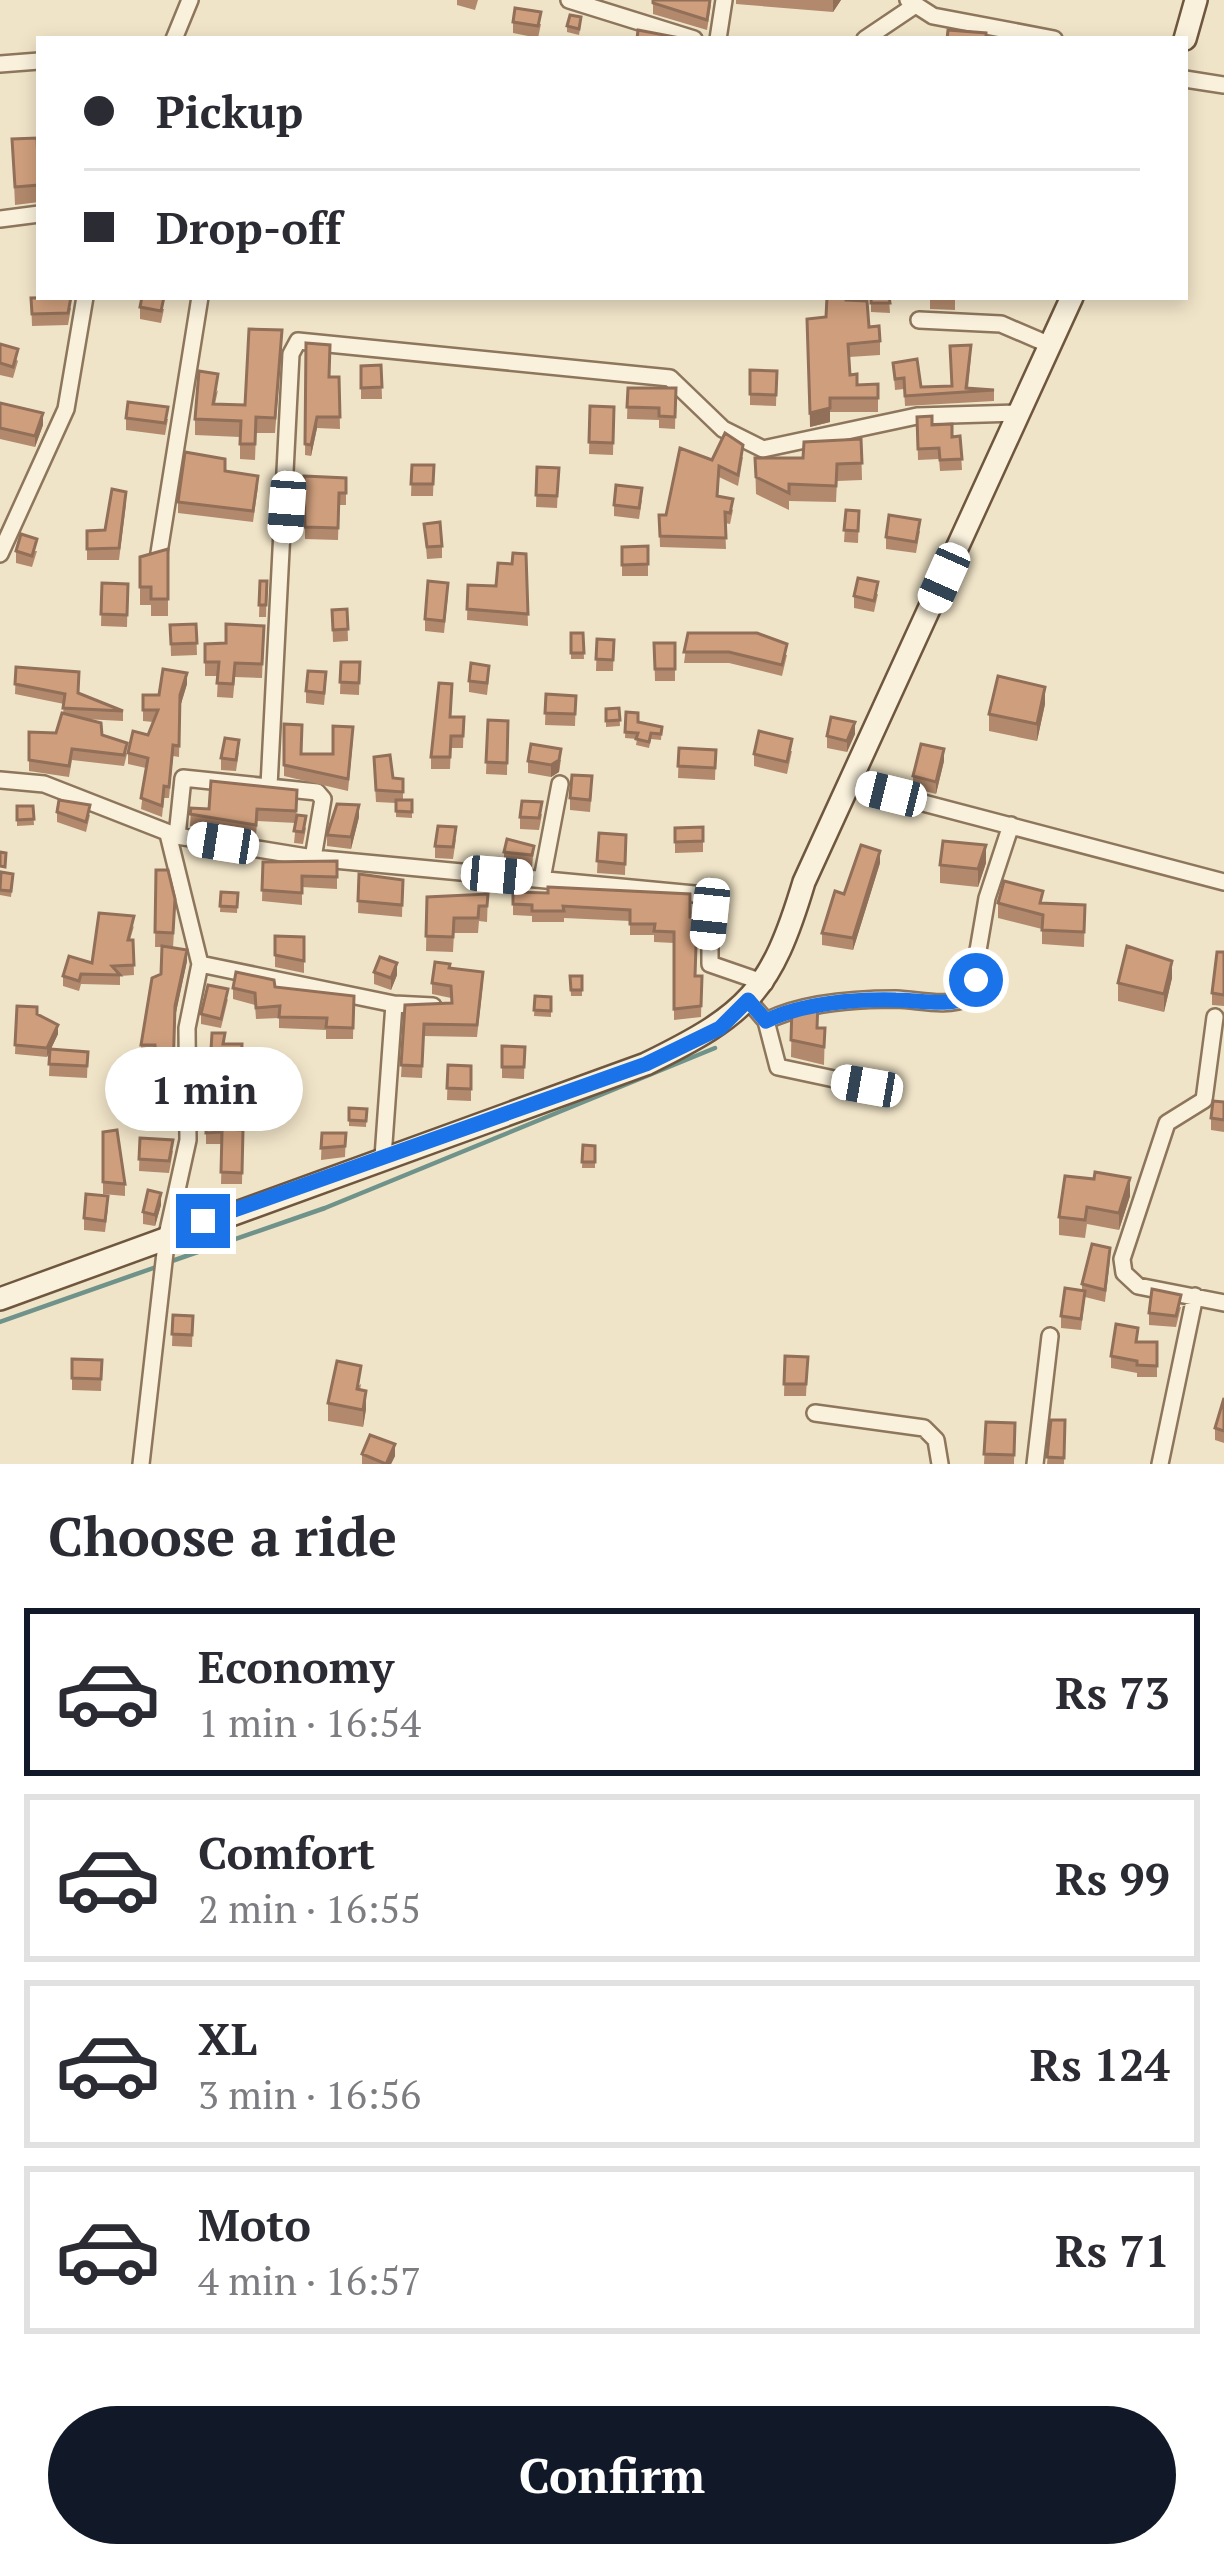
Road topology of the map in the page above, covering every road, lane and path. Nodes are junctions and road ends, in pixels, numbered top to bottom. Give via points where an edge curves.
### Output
1 (190, 0) edge
2 (569, 0) edge
3 (724, 0) edge
4 (1196, 0) edge
5 (911, 3) edge
6 (633, 20) junction
7 (175, 36) edge
8 (629, 36) edge
9 (684, 36) edge
10 (718, 36) edge
11 (869, 36) edge
12 (1038, 36) edge
13 (1186, 36) edge
14 (36, 61) edge
15 (0, 64) edge
16 (1188, 79) edge
17 (1224, 85) edge
18 (36, 214) edge
19 (0, 219) edge
20 (84, 300) edge
21 (200, 300) edge
22 (1071, 300) edge
23 (919, 320) dead end
24 (1050, 345) junction
25 (1018, 413) junction
26 (0, 554) edge
27 (158, 559) edge
28 (0, 780) edge
29 (560, 784) dead end
30 (850, 784) junction
31 (269, 786) junction
32 (1011, 825) junction
33 (173, 835) junction
34 (314, 858) junction
35 (542, 879) junction
36 (1224, 882) edge
37 (200, 964) junction
38 (765, 983) junction
39 (748, 1000) junction
40 (394, 1004) junction
41 (442, 1006) edge
42 (1215, 1017) dead end
43 (766, 1021) junction
44 (867, 1086) dead end
45 (382, 1157) junction
46 (167, 1235) junction
47 (1195, 1297) junction
48 (0, 1299) edge
49 (1224, 1303) edge
50 (1049, 1336) dead end
51 (815, 1413) dead end
52 (141, 1464) edge
53 (940, 1464) edge
54 (1035, 1464) edge
55 (1160, 1464) edge

1 - 7 street
2 - 6 street
3 - 10 street
4 - 13 street
5 - 11 street
5 - 12 street via 933,16
6 - 8 street
6 - 9 street
14 - 15 street
16 - 17 street
18 - 19 street
20 - 26 street via 66,409
21 - 27 street
22 - 24 street
23 - 24 street via 1001,324
24 - 25 street
25 - 30 street
25 - 31 street via 917,416 763,449 723,429 674,379 298,341 291,354
28 - 33 street via 44,784
29 - 35 street
30 - 32 street
30 - 38 street
31 - 33 street via 183,778
31 - 34 street via 322,796
32 - 36 street
32 - 43 street via 987,898 970,997 878,999
33 - 34 street
33 - 37 street
34 - 35 street
35 - 38 street via 704,895 710,964
37 - 40 street
37 - 46 street via 187,1028 188,1140
38 - 39 street
39 - 43 street
39 - 45 street via 720,1028 646,1064
40 - 41 street
40 - 45 street
42 - 47 street via 1204,1100 1167,1124 1122,1259 1130,1282
43 - 44 street via 784,1071
45 - 46 street
46 - 48 street
46 - 52 street
47 - 49 street
47 - 55 street
50 - 54 street
51 - 53 street via 923,1428 936,1440

